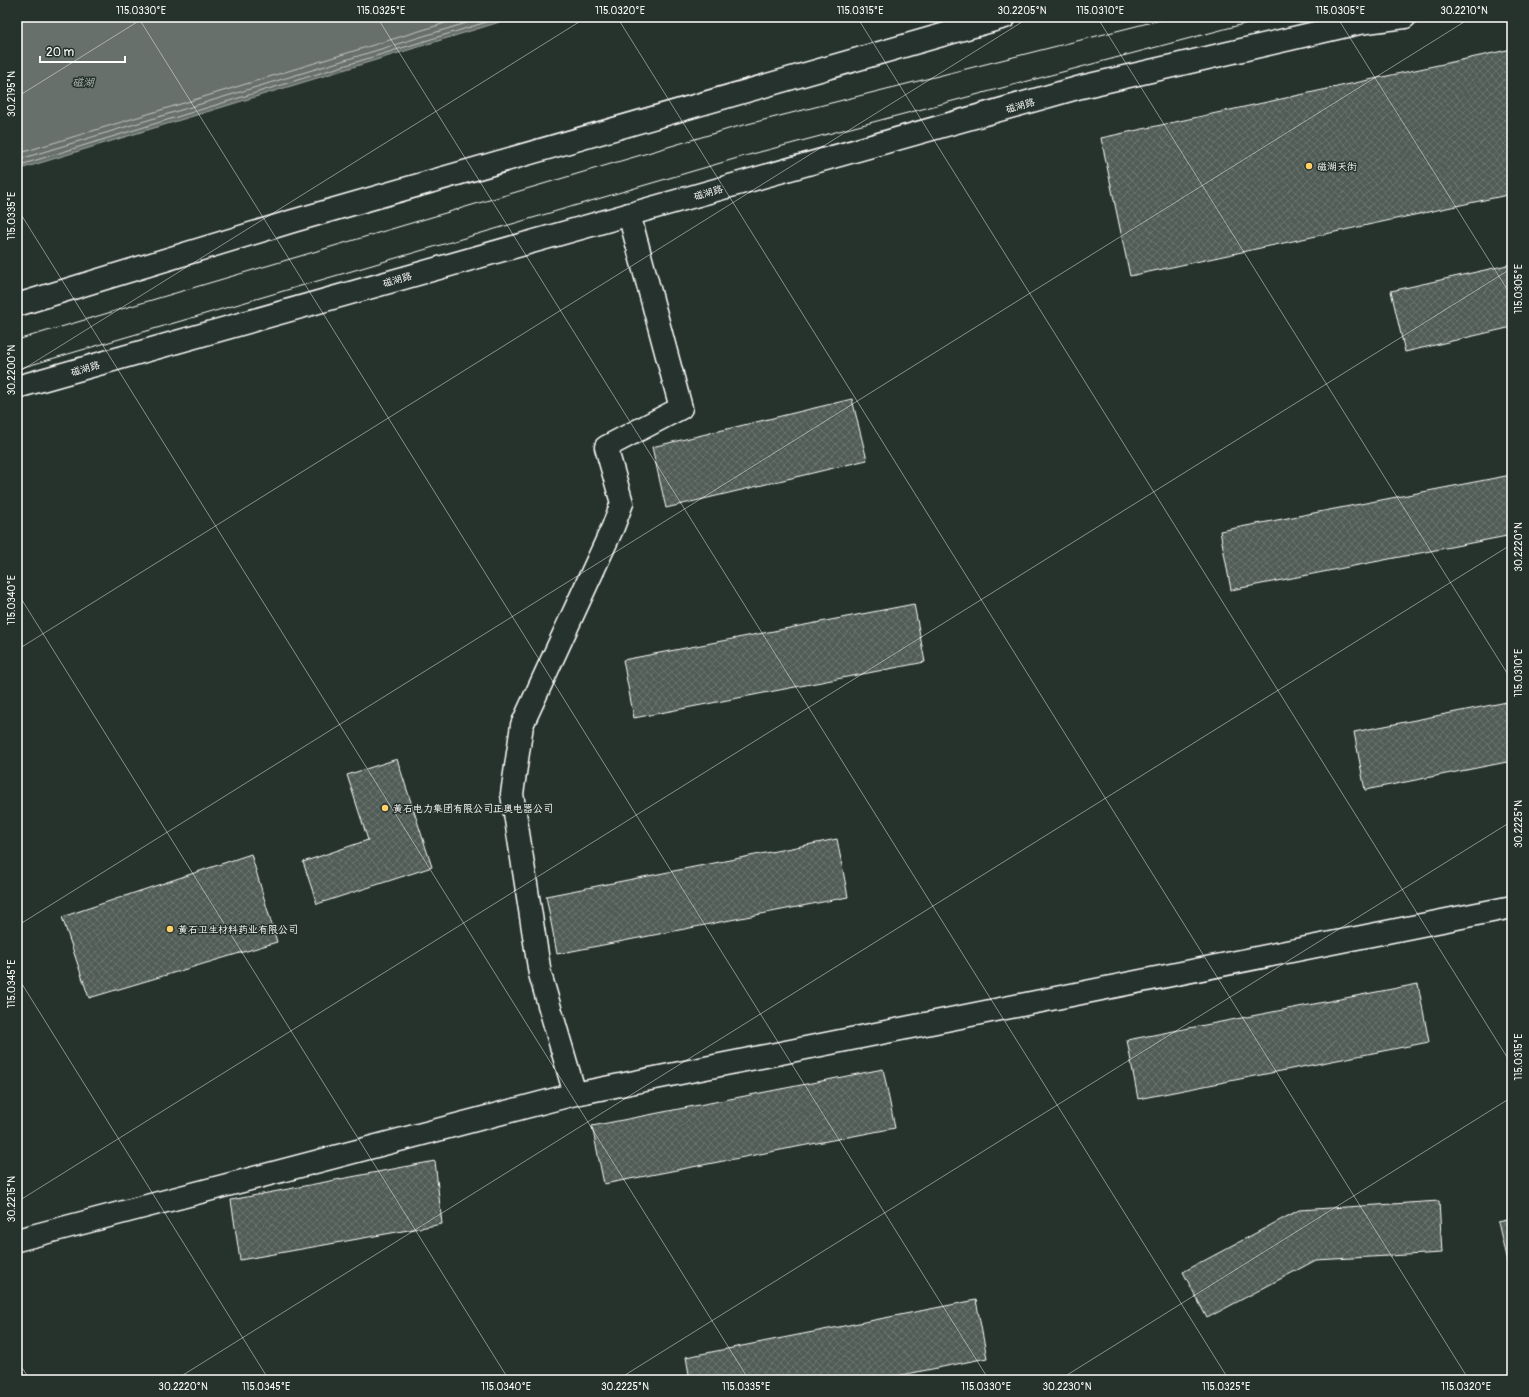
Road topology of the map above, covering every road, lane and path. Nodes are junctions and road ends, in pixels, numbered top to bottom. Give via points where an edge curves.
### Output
1 (1005, 17) edge
2 (1405, 17) edge
3 (629, 214) junction
4 (17, 305) edge
5 (17, 387) edge
6 (1512, 907) edge
7 (576, 1094) junction
8 (17, 1240) edge

1 - 4 street via 293,221
2 - 3 street, 磁湖路 via 1359,23 1081,88
3 - 5 street, 磁湖路
3 - 7 street via 681,408 606,447 622,503 522,725 512,794 540,974
6 - 7 street
7 - 8 street

